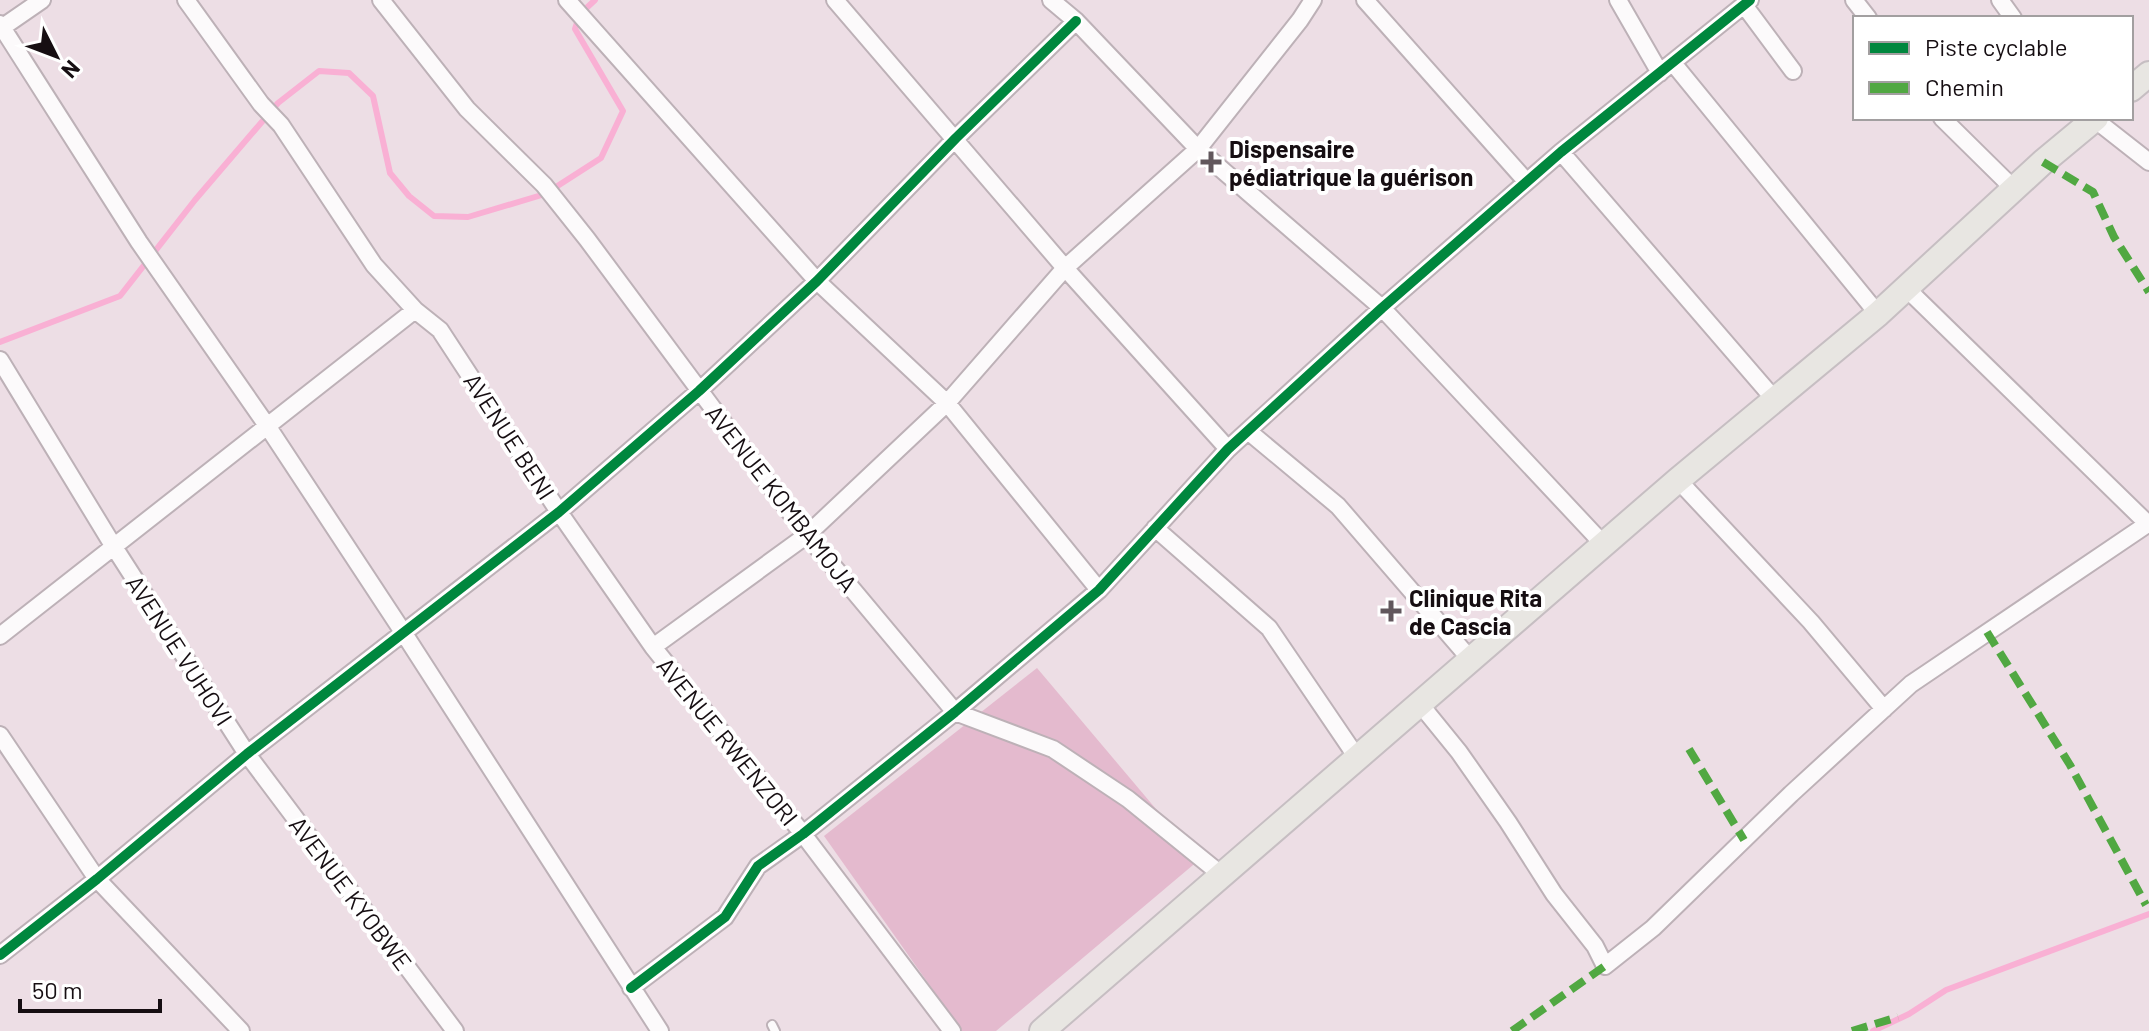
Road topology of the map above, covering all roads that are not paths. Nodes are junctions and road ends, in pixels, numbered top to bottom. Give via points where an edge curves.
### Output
1 (42, 0) edge
2 (186, 0) edge
3 (381, 0) edge
4 (567, 0) edge
5 (835, 0) edge
6 (1051, 0) edge
7 (1313, 0) edge
8 (1365, 0) edge
9 (1618, 0) edge
10 (1854, 0) edge
11 (1747, 2) edge
12 (1866, 16) edge
13 (1076, 21) junction
14 (1, 27) edge
15 (1666, 68) junction
16 (1793, 71) dead end
17 (2149, 74) edge
18 (2133, 87) edge
19 (1944, 120) edge
20 (2093, 120) edge
21 (2097, 120) edge
22 (956, 138) junction
23 (1198, 149) junction
24 (1561, 152) junction
25 (2149, 162) edge
26 (1526, 181) junction
27 (2014, 189) junction
28 (1065, 268) junction
29 (817, 281) junction
30 (1906, 288) junction
31 (1382, 308) junction
32 (415, 310) junction
33 (1878, 314) junction
34 (0, 360) edge
35 (699, 391) junction
36 (1775, 400) junction
37 (947, 403) junction
38 (268, 427) junction
39 (1248, 431) junction
40 (1228, 449) junction
41 (1678, 480) junction
42 (559, 512) junction
43 (2149, 524) edge
44 (1155, 528) junction
45 (807, 535) junction
46 (1605, 546) junction
47 (114, 547) junction
48 (1099, 590) junction
49 (403, 632) junction
50 (0, 636) edge
51 (653, 647) junction
52 (1471, 660) junction
53 (1420, 704) junction
54 (1884, 709) junction
55 (955, 712) junction
56 (0, 735) edge
57 (247, 754) junction
58 (1358, 759) junction
59 (803, 834) junction
60 (1223, 876) junction
61 (97, 879) junction
62 (0, 955) edge
63 (631, 988) junction
64 (651, 1027) edge
65 (241, 1031) edge
66 (455, 1031) edge
67 (952, 1031) edge
68 (1042, 1031) edge

1 - 14 street
2 - 32 street, AVENUE BENI via 281,125 374,265
3 - 35 street, AVENUE KOMBAMOJA via 467,109 544,185
4 - 29 street
5 - 22 street
6 - 13 street
7 - 23 street
8 - 26 street
9 - 15 street
10 - 12 street
11 - 15 street
11 - 16 street
13 - 22 street
13 - 23 street
14 - 38 street via 139,242
15 - 24 street
15 - 33 street
17 - 18 main road
19 - 27 street
20 - 27 main road
21 - 25 street
22 - 28 street
22 - 29 street
23 - 28 street
23 - 31 street
24 - 26 street
24 - 36 street
26 - 31 street
27 - 30 main road
28 - 37 street
28 - 40 street
29 - 35 street
29 - 37 street
30 - 33 main road
30 - 43 street
31 - 39 street
31 - 46 street
32 - 38 street
32 - 42 street, AVENUE BENI via 440,330
33 - 36 main road
34 - 47 street, AVENUE VUHOVI
35 - 42 street
35 - 45 street, AVENUE KOMBAMOJA
36 - 41 main road
37 - 45 street
37 - 48 street
38 - 47 street
38 - 49 street
39 - 40 street
39 - 52 street via 1338,506
40 - 44 street
41 - 46 main road
41 - 54 street
42 - 49 street
42 - 51 street, AVENUE BENI
43 - 54 street via 1911,684
44 - 48 street
44 - 58 street via 1269,628
45 - 51 street
45 - 55 street, AVENUE KOMBAMOJA
46 - 52 main road
47 - 50 street
47 - 57 street, AVENUE VUHOVI
48 - 55 street
49 - 57 street
49 - 63 street
51 - 59 street, AVENUE RWENZORI
52 - 53 main road
53 - 54 street via 1459,752 1605,966 1653,928
53 - 58 main road
55 - 59 street
55 - 60 street via 1053,749 1128,799
56 - 61 street
57 - 61 street
57 - 66 street, AVENUE KYOBWE
58 - 60 main road
59 - 63 street via 758,866 725,917
59 - 67 street, AVENUE RWENZORI
60 - 68 main road
61 - 62 street
61 - 65 street
63 - 64 street

